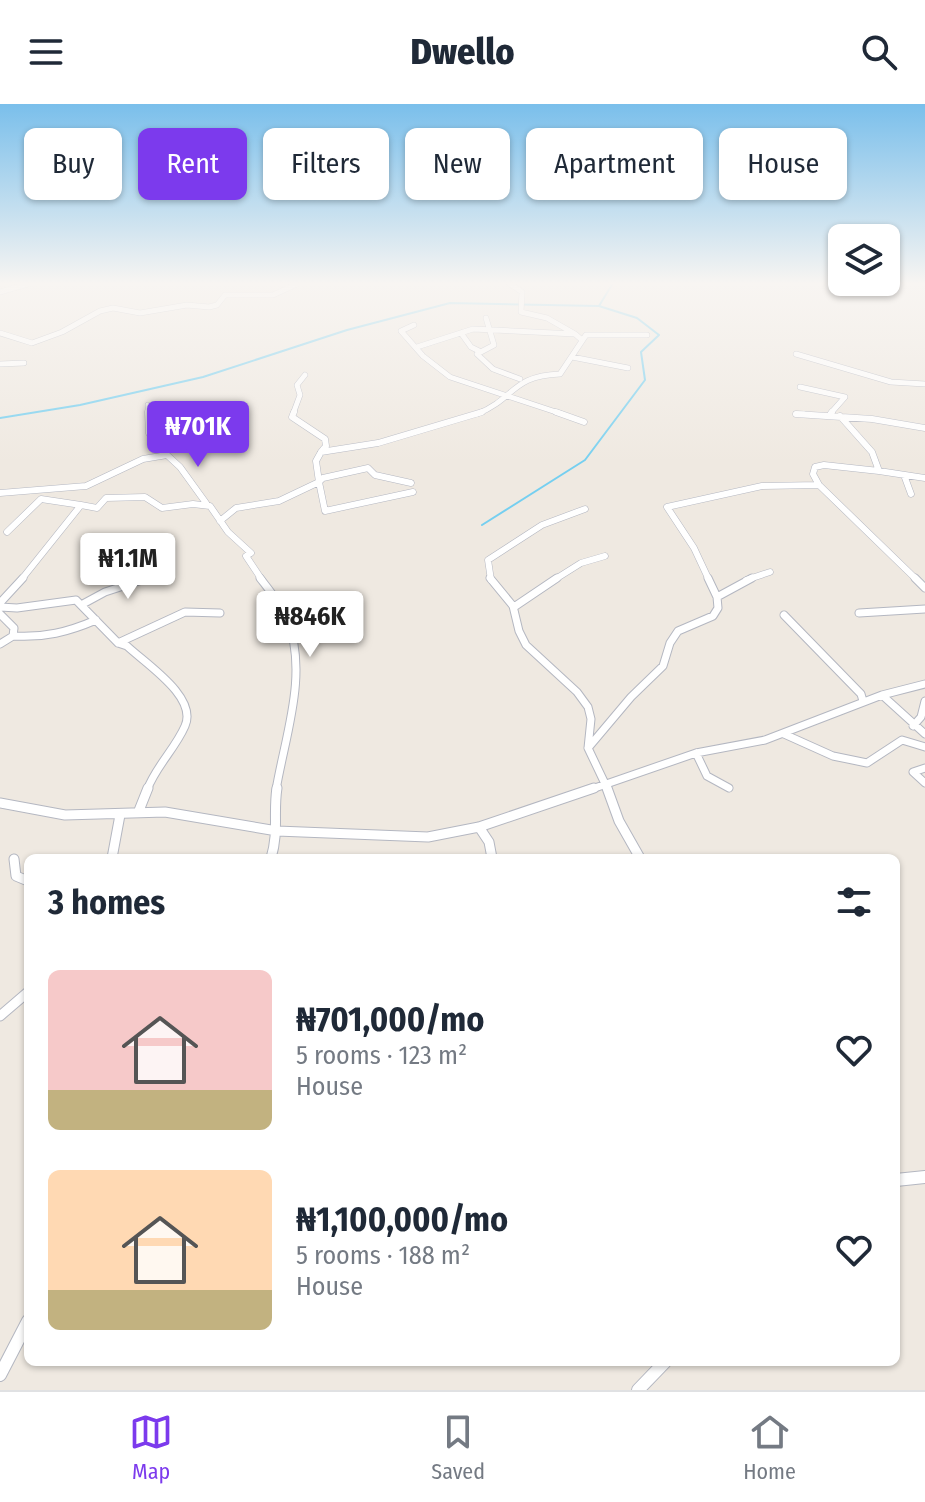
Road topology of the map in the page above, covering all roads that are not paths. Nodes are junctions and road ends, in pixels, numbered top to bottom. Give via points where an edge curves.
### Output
1 (413, 343) edge
2 (430, 343) edge
3 (468, 343) edge
4 (494, 343) edge
5 (580, 343) edge
6 (417, 347) junction
7 (479, 351) junction
8 (796, 354) dead end
9 (572, 357) junction
10 (24, 363) dead end
11 (0, 364) edge
12 (628, 368) dead end
13 (305, 375) dead end
14 (520, 379) junction
15 (925, 384) edge
16 (800, 387) dead end
17 (506, 396) junction
18 (148, 405) dead end
19 (796, 414) dead end
20 (830, 415) junction
21 (840, 416) junction
22 (584, 422) dead end
23 (925, 428) edge
24 (321, 452) junction
25 (167, 455) junction
26 (879, 471) junction
27 (904, 475) junction
28 (925, 478) edge
29 (319, 482) junction
30 (411, 483) dead end
31 (819, 485) junction
32 (413, 492) dead end
33 (0, 493) edge
34 (911, 494) dead end
35 (206, 503) junction
36 (81, 505) junction
37 (585, 509) dead end
38 (220, 521) junction
39 (7, 532) dead end
40 (605, 556) dead end
41 (770, 572) dead end
42 (163, 573) dead end
43 (925, 588) edge
44 (717, 597) junction
45 (0, 605) edge
46 (81, 605) junction
47 (514, 607) junction
48 (925, 609) edge
49 (220, 613) dead end
50 (859, 613) dead end
51 (0, 614) edge
52 (784, 615) dead end
53 (96, 620) junction
54 (13, 636) junction
55 (118, 643) junction
56 (0, 644) edge
57 (924, 687) edge
58 (882, 695) junction
59 (863, 701) junction
60 (925, 701) edge
61 (913, 726) junction
62 (784, 734) junction
63 (925, 734) edge
64 (925, 747) edge
65 (588, 748) junction
66 (696, 753) junction
67 (925, 768) edge
68 (606, 783) junction
69 (925, 783) edge
70 (729, 788) dead end
71 (0, 803) edge
72 (138, 813) junction
73 (120, 815) junction
74 (479, 827) junction
75 (277, 831) junction
76 (113, 854) edge
77 (272, 854) edge
78 (491, 854) edge
79 (637, 854) edge
80 (14, 859) dead end
81 (24, 879) edge
82 (24, 995) edge
83 (0, 1016) edge
84 (925, 1177) edge
85 (900, 1178) edge
86 (24, 1329) edge
87 (661, 1366) edge
88 (0, 1375) edge
89 (638, 1390) edge

1 - 6 street
2 - 6 street
3 - 7 street
4 - 7 street
5 - 9 street
6 - 17 street via 440,372
7 - 14 street via 486,365
8 - 15 street via 891,382
9 - 12 street
9 - 14 street via 560,374
10 - 11 street
13 - 24 street via 297,385 300,395 292,417 325,439
14 - 17 street
16 - 20 street via 845,397
17 - 22 street
17 - 24 street via 470,417
18 - 25 street via 149,433
19 - 20 street
20 - 21 street
21 - 23 street
21 - 26 street via 872,452
24 - 29 street via 316,461
25 - 33 street via 143,459 78,488
25 - 35 street
26 - 27 street
26 - 31 street via 819,466 813,474
27 - 28 street
27 - 34 street
29 - 30 street via 368,468 375,475
29 - 32 street via 325,511
29 - 38 street via 279,501 236,508
31 - 43 street
31 - 44 street via 762,486 667,507
35 - 36 street via 164,509 137,496 106,498 97,508
35 - 38 street
36 - 39 street via 41,499
36 - 45 street via 60,539
37 - 47 street via 542,525 488,560 493,585
38 - 75 street via 251,553 246,556 252,569 291,626 294,681 273,808
40 - 47 street via 583,561
41 - 44 street
42 - 46 street
44 - 65 street via 713,616 678,631 663,666
45 - 46 street via 20,609 59,600
46 - 53 street
47 - 65 street via 521,637 591,711
48 - 50 street
49 - 55 street via 192,608 136,630
51 - 54 street via 14,628
52 - 59 street
53 - 54 street via 52,638
53 - 55 street
54 - 56 street
55 - 72 street via 182,696 188,709 186,725 153,773
57 - 58 street
58 - 59 street
58 - 61 street
59 - 62 street
60 - 61 street
61 - 63 street
62 - 64 street via 833,756 867,763 902,740
62 - 66 street
65 - 68 street
66 - 68 street
66 - 70 street via 707,777
67 - 69 street via 913,772
68 - 74 street
68 - 79 street via 616,820
71 - 73 street via 65,815
72 - 73 street
72 - 75 street via 165,812
73 - 76 street
74 - 75 street via 428,837
74 - 78 street
75 - 77 street
80 - 81 street via 16,876
82 - 83 street
84 - 85 street
86 - 88 street
87 - 89 street

